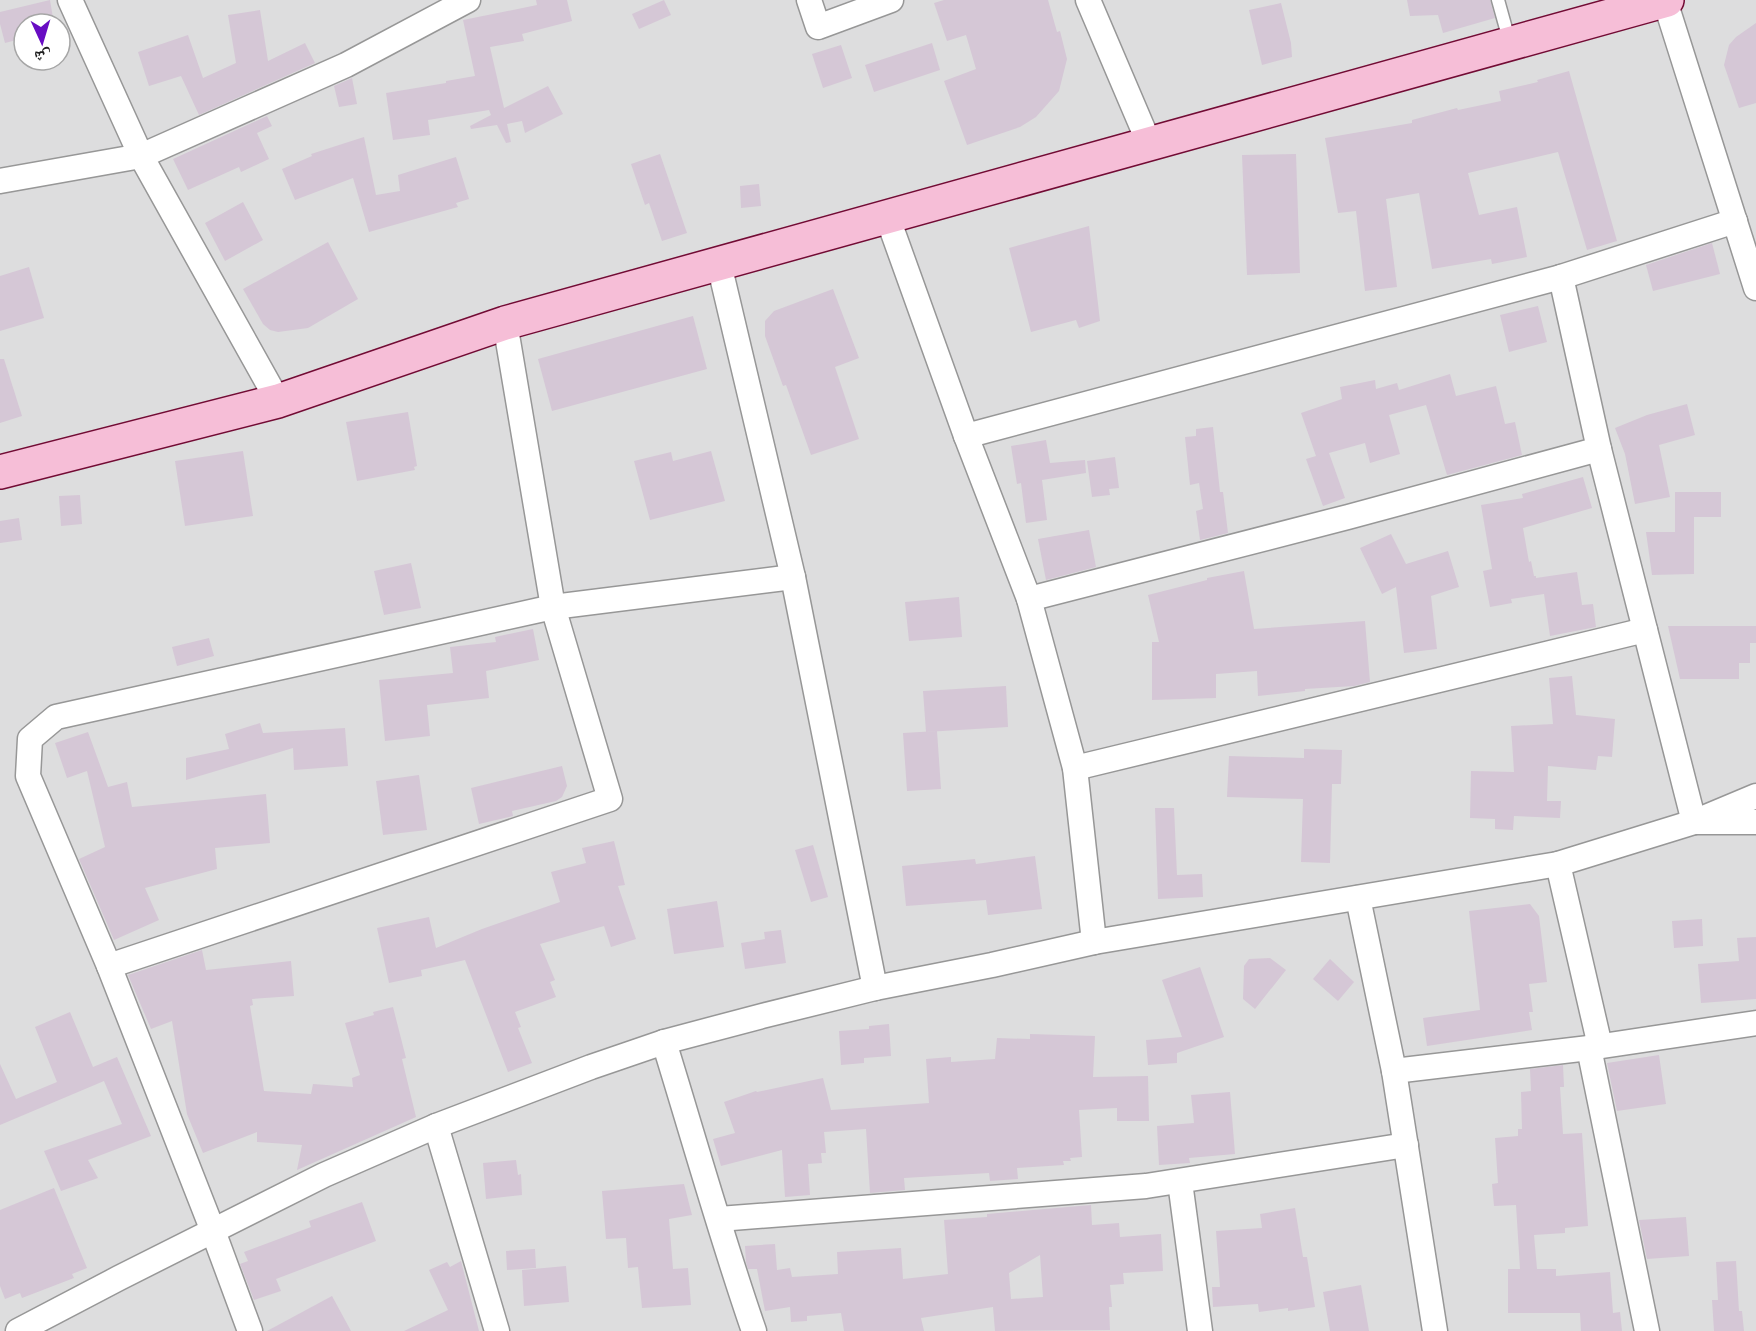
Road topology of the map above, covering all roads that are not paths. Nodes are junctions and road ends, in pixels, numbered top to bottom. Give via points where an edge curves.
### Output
1 (70, 0) edge
2 (468, 0) edge
3 (809, 0) edge
4 (891, 0) edge
5 (1088, 0) edge
6 (1498, 0) edge
7 (1666, 0) edge
8 (1510, 44) junction
9 (1149, 143) junction
10 (141, 156) junction
11 (0, 181) edge
12 (887, 216) junction
13 (1735, 221) junction
14 (719, 264) junction
15 (1561, 277) junction
16 (1756, 288) edge
17 (505, 323) junction
18 (278, 401) junction
19 (966, 436) junction
20 (1599, 449) junction
21 (0, 472) edge
22 (793, 577) junction
23 (1029, 599) junction
24 (553, 607) junction
25 (1645, 630) junction
26 (1075, 768) junction
27 (1756, 796) edge
28 (1694, 822) junction
29 (1756, 822) edge
30 (1558, 864) junction
31 (1358, 898) junction
32 (1094, 942) junction
33 (109, 966) junction
34 (875, 988) junction
35 (1756, 1023) edge
36 (664, 1042) junction
37 (1595, 1047) junction
38 (1394, 1071) junction
39 (436, 1125) junction
40 (1406, 1145) junction
41 (1180, 1182) junction
42 (719, 1219) junction
43 (213, 1231) junction
44 (18, 1331) edge
45 (250, 1331) edge
46 (497, 1331) edge
47 (754, 1331) edge
48 (1200, 1331) edge
49 (1436, 1331) edge
50 (1647, 1331) edge

1 - 10 street
2 - 10 street via 346,65
3 - 4 street via 819,27
5 - 9 street
6 - 8 lane
7 - 8 street
7 - 13 street
8 - 9 street
9 - 12 street
10 - 11 street
10 - 18 street
12 - 14 street
12 - 19 street
13 - 15 street
13 - 16 street
14 - 17 street
14 - 22 street
15 - 19 street
15 - 20 street
17 - 18 street
17 - 24 street
18 - 21 street
19 - 23 street
20 - 23 street
20 - 25 street
22 - 24 street
22 - 34 street
23 - 26 street
24 - 33 street via 610,799
24 - 33 street via 56,717 30,739 28,776
25 - 26 street
25 - 28 street
26 - 32 street
27 - 28 street
28 - 29 street
28 - 30 street
30 - 31 street
30 - 37 street
31 - 32 street
31 - 38 street
32 - 34 street
33 - 43 street
34 - 36 street
35 - 37 street
36 - 39 street
36 - 42 street
37 - 38 street
37 - 50 street
38 - 40 street
39 - 43 street
39 - 46 street
40 - 41 street
40 - 49 street
41 - 42 street
41 - 48 street
42 - 47 street
43 - 44 street
43 - 45 street

